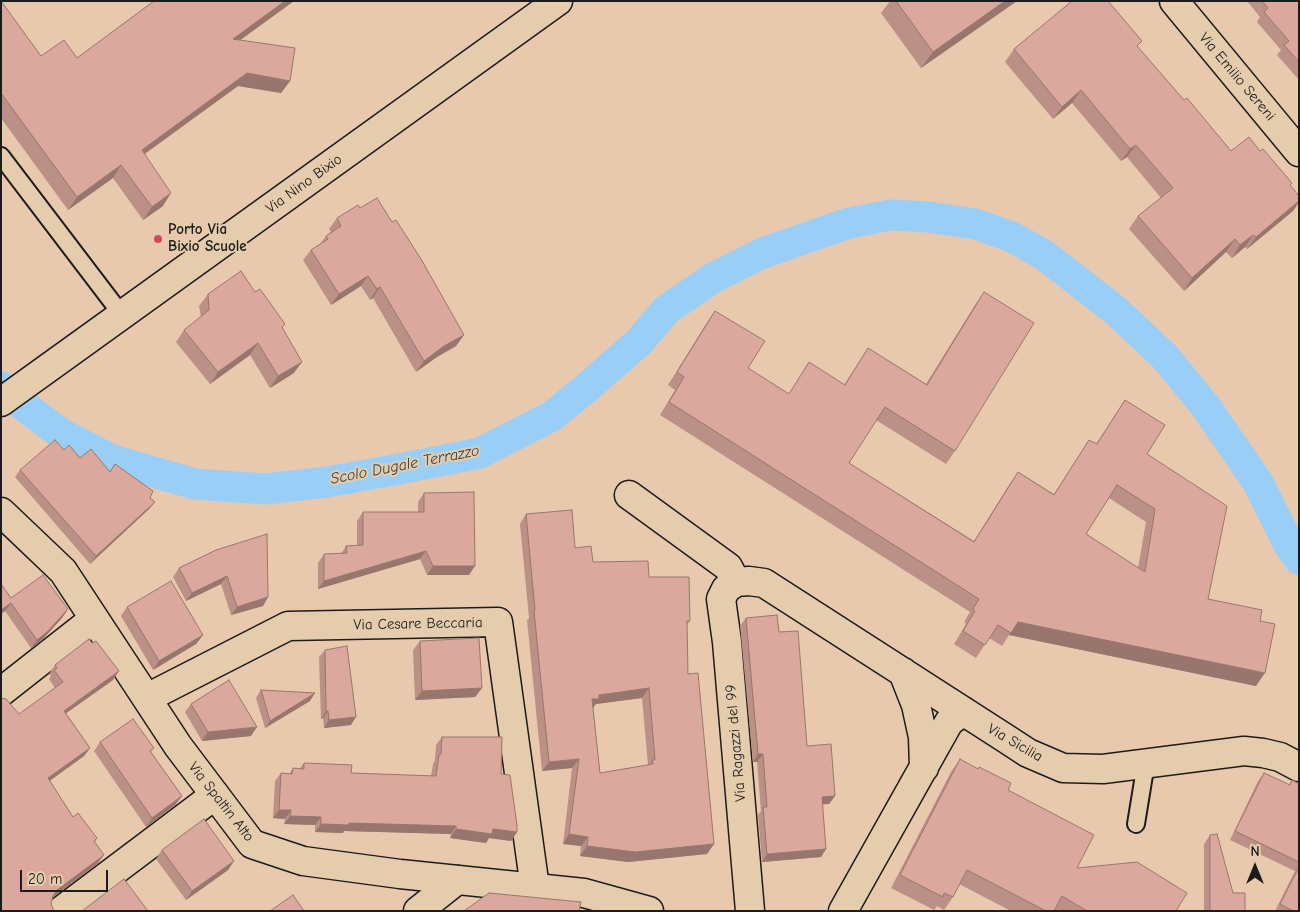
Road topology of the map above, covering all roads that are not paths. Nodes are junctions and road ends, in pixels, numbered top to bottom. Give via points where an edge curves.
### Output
1 (558, 1) edge
2 (1174, 1) edge
3 (1299, 152) edge
4 (1, 156) edge
5 (122, 315) junction
6 (1, 402) edge
7 (628, 495) dead end
8 (1, 512) edge
9 (736, 582) junction
10 (94, 619) junction
11 (903, 672) junction
12 (1, 692) edge
13 (147, 698) junction
14 (963, 712) junction
15 (1146, 763) junction
16 (1299, 767) edge
17 (924, 768) junction
18 (215, 795) junction
19 (1136, 824) dead end
20 (457, 880) junction
21 (535, 888) junction
22 (61, 911) edge
23 (418, 911) edge
24 (648, 911) edge
25 (750, 911) edge
26 (843, 911) edge

1 - 5 street, Via Nino Bixio
2 - 3 street, Via Emilio Sereni
4 - 5 lane
5 - 6 street, Via Nino Bixio
7 - 9 street via 728,567
8 - 10 street, Via Spaltin Alto via 63,571
9 - 11 street via 764,583
9 - 25 street, Via Ragazzi del 99 via 726,589 721,599
10 - 12 street
10 - 13 street, Via Spaltin Alto
11 - 14 street
11 - 17 street via 916,705
13 - 18 street, Via Spaltin Alto
13 - 21 street, Via Cesare Beccaria via 288,626 498,622
14 - 15 street, Via Sicilia via 1028,753 1063,768 1103,769
14 - 17 street via 949,722
15 - 16 street, Via Sicilia via 1244,751 1280,757
15 - 19 lane
17 - 26 street
18 - 20 street, Via Spaltin Alto via 252,844 303,861
18 - 22 street
20 - 21 street, Via Spaltin Alto
20 - 23 street
21 - 24 street, Via Spaltin Alto via 584,893

